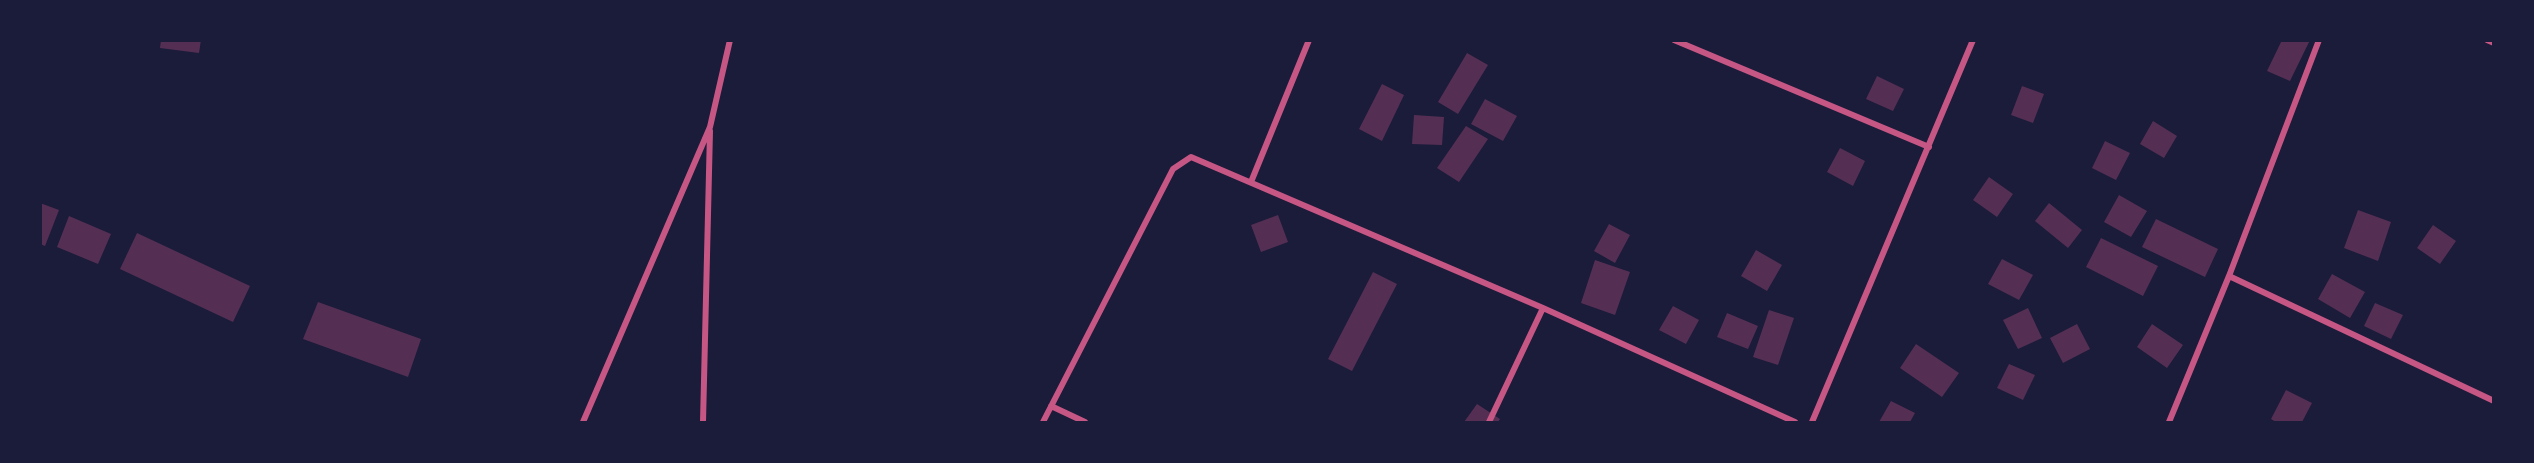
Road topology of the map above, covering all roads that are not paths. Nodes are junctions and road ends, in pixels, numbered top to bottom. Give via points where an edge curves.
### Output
1 (730, 40) edge
2 (1309, 40) edge
3 (1674, 40) edge
4 (1972, 40) edge
5 (2319, 40) edge
6 (2487, 40) edge
7 (2493, 43) edge
8 (710, 127) junction
9 (1929, 147) junction
10 (1251, 182) junction
11 (2229, 276) junction
12 (1543, 308) junction
13 (2493, 401) edge
14 (1051, 406) junction
15 (583, 423) edge
16 (703, 423) edge
17 (1043, 423) edge
18 (1085, 423) edge
19 (1489, 423) edge
20 (1795, 423) edge
21 (1812, 423) edge
22 (2169, 423) edge

1 - 8 street
2 - 10 street
3 - 9 street
4 - 9 street
5 - 11 street
6 - 7 street
8 - 15 street
8 - 16 street
9 - 21 street
10 - 12 street
10 - 14 street via 1191,158 1173,169
11 - 13 street
11 - 22 street
12 - 19 street
12 - 20 street
14 - 17 street
14 - 18 street

